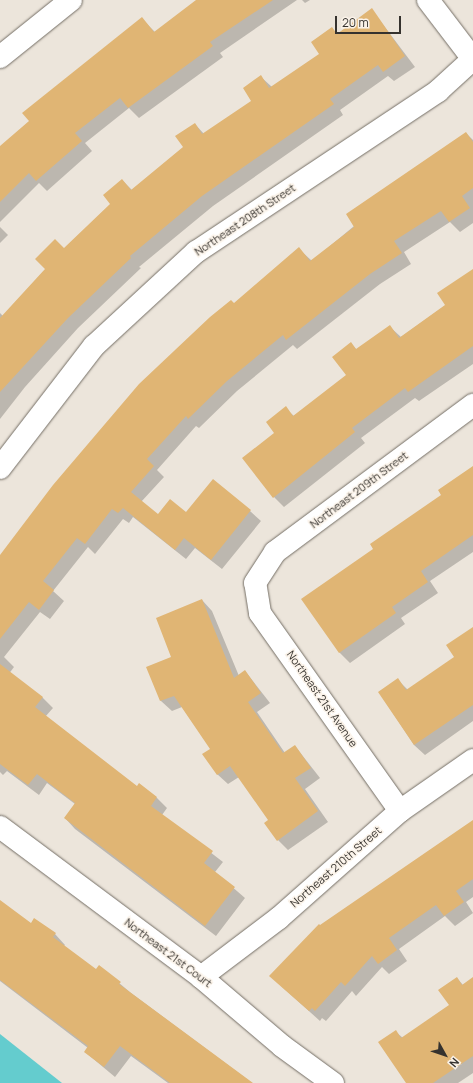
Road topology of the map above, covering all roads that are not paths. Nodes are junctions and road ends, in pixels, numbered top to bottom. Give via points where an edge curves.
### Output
1 (71, 0) edge
2 (428, 0) edge
3 (0, 56) edge
4 (473, 59) edge
5 (473, 405) edge
6 (0, 468) edge
7 (255, 583) joint
8 (473, 760) edge
9 (400, 811) junction
10 (0, 827) edge
11 (201, 978) junction
12 (333, 1083) edge

1 - 3 street
2 - 4 street
4 - 6 street, Northeast 208th Street via 438,91 196,252 94,346
5 - 7 street, Northeast 209th Street via 275,552
7 - 9 street, Northeast 21st Avenue via 260,613
8 - 9 street, Northeast 210th Street
9 - 11 street, Northeast 210th Street via 279,918
10 - 11 street, Northeast 21st Court
11 - 12 street, Northeast 21st Court via 282,1046

